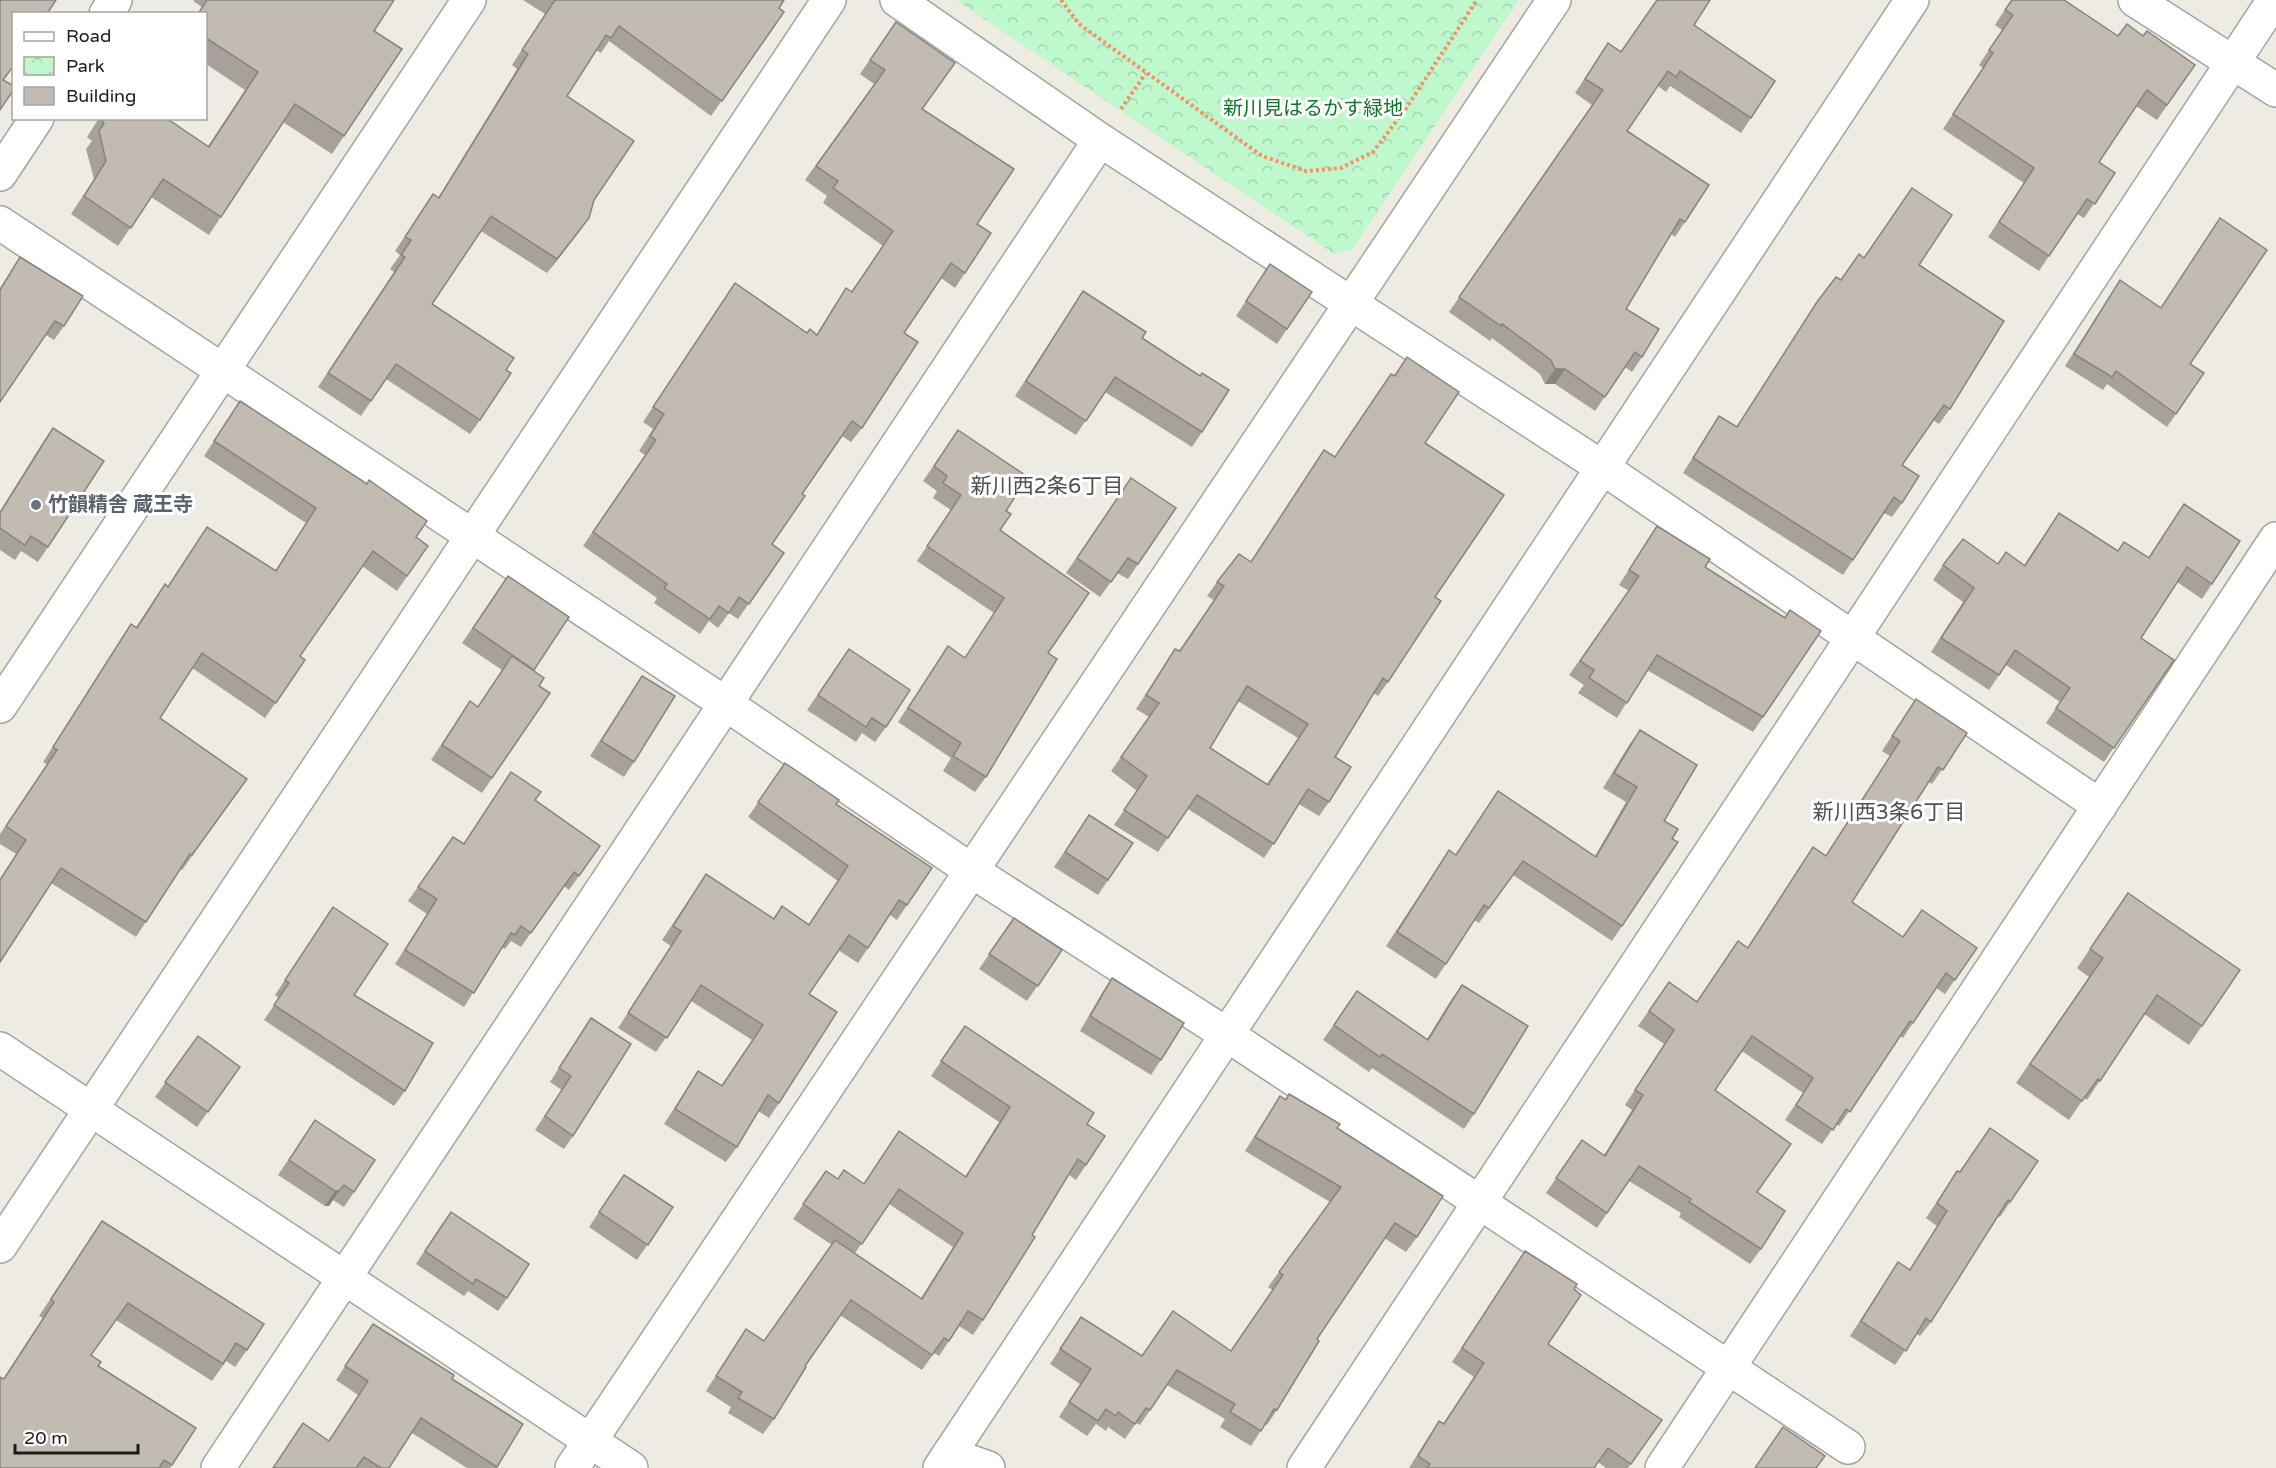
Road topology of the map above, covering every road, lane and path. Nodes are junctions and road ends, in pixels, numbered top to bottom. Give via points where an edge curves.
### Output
1 (469, 0) edge
2 (829, 0) edge
3 (897, 0) edge
4 (1060, 0) edge
5 (1477, 0) edge
6 (1554, 0) edge
7 (1912, 0) edge
8 (2135, 0) edge
9 (2274, 0) edge
10 (2232, 62) junction
11 (1146, 73) junction
12 (2276, 90) edge
13 (36, 120) edge
14 (1108, 128) junction
15 (0, 174) edge
16 (0, 223) edge
17 (1352, 303) junction
18 (222, 370) junction
19 (1603, 468) junction
20 (472, 536) junction
21 (2276, 539) edge
22 (1853, 637) junction
23 (726, 704) junction
24 (0, 706) edge
25 (2100, 806) junction
26 (972, 871) junction
27 (1226, 1035) junction
28 (0, 1049) edge
29 (90, 1110) junction
30 (1481, 1202) junction
31 (0, 1246) edge
32 (345, 1278) junction
33 (1728, 1368) junction
34 (590, 1441) junction
35 (1848, 1447) dead end
36 (944, 1461) edge
37 (218, 1468) edge
38 (573, 1468) edge
39 (631, 1468) edge
40 (988, 1468) edge
41 (1304, 1468) edge
42 (1662, 1468) edge

1 - 18 street
2 - 20 street
3 - 14 street
4 - 11 path via 1079,24
5 - 11 path via 1373,152 1341,168 1306,171 1262,156
6 - 17 street
7 - 19 street
8 - 10 street
9 - 10 street
10 - 12 street
10 - 22 street
11 - 14 path
13 - 15 street
14 - 17 street
14 - 23 street
16 - 18 street
17 - 19 street
17 - 26 street
18 - 20 street
18 - 24 street
19 - 22 street
19 - 27 street
20 - 23 street
20 - 29 street
21 - 25 street
22 - 25 street
22 - 30 street
23 - 26 street
23 - 32 street
25 - 33 street
26 - 27 street
26 - 34 street
27 - 30 street
27 - 36 street
28 - 29 street
29 - 31 street
29 - 32 street
30 - 33 street
30 - 41 street
32 - 34 street
32 - 37 street
33 - 35 street
33 - 42 street
34 - 38 street
34 - 39 street
36 - 40 street

